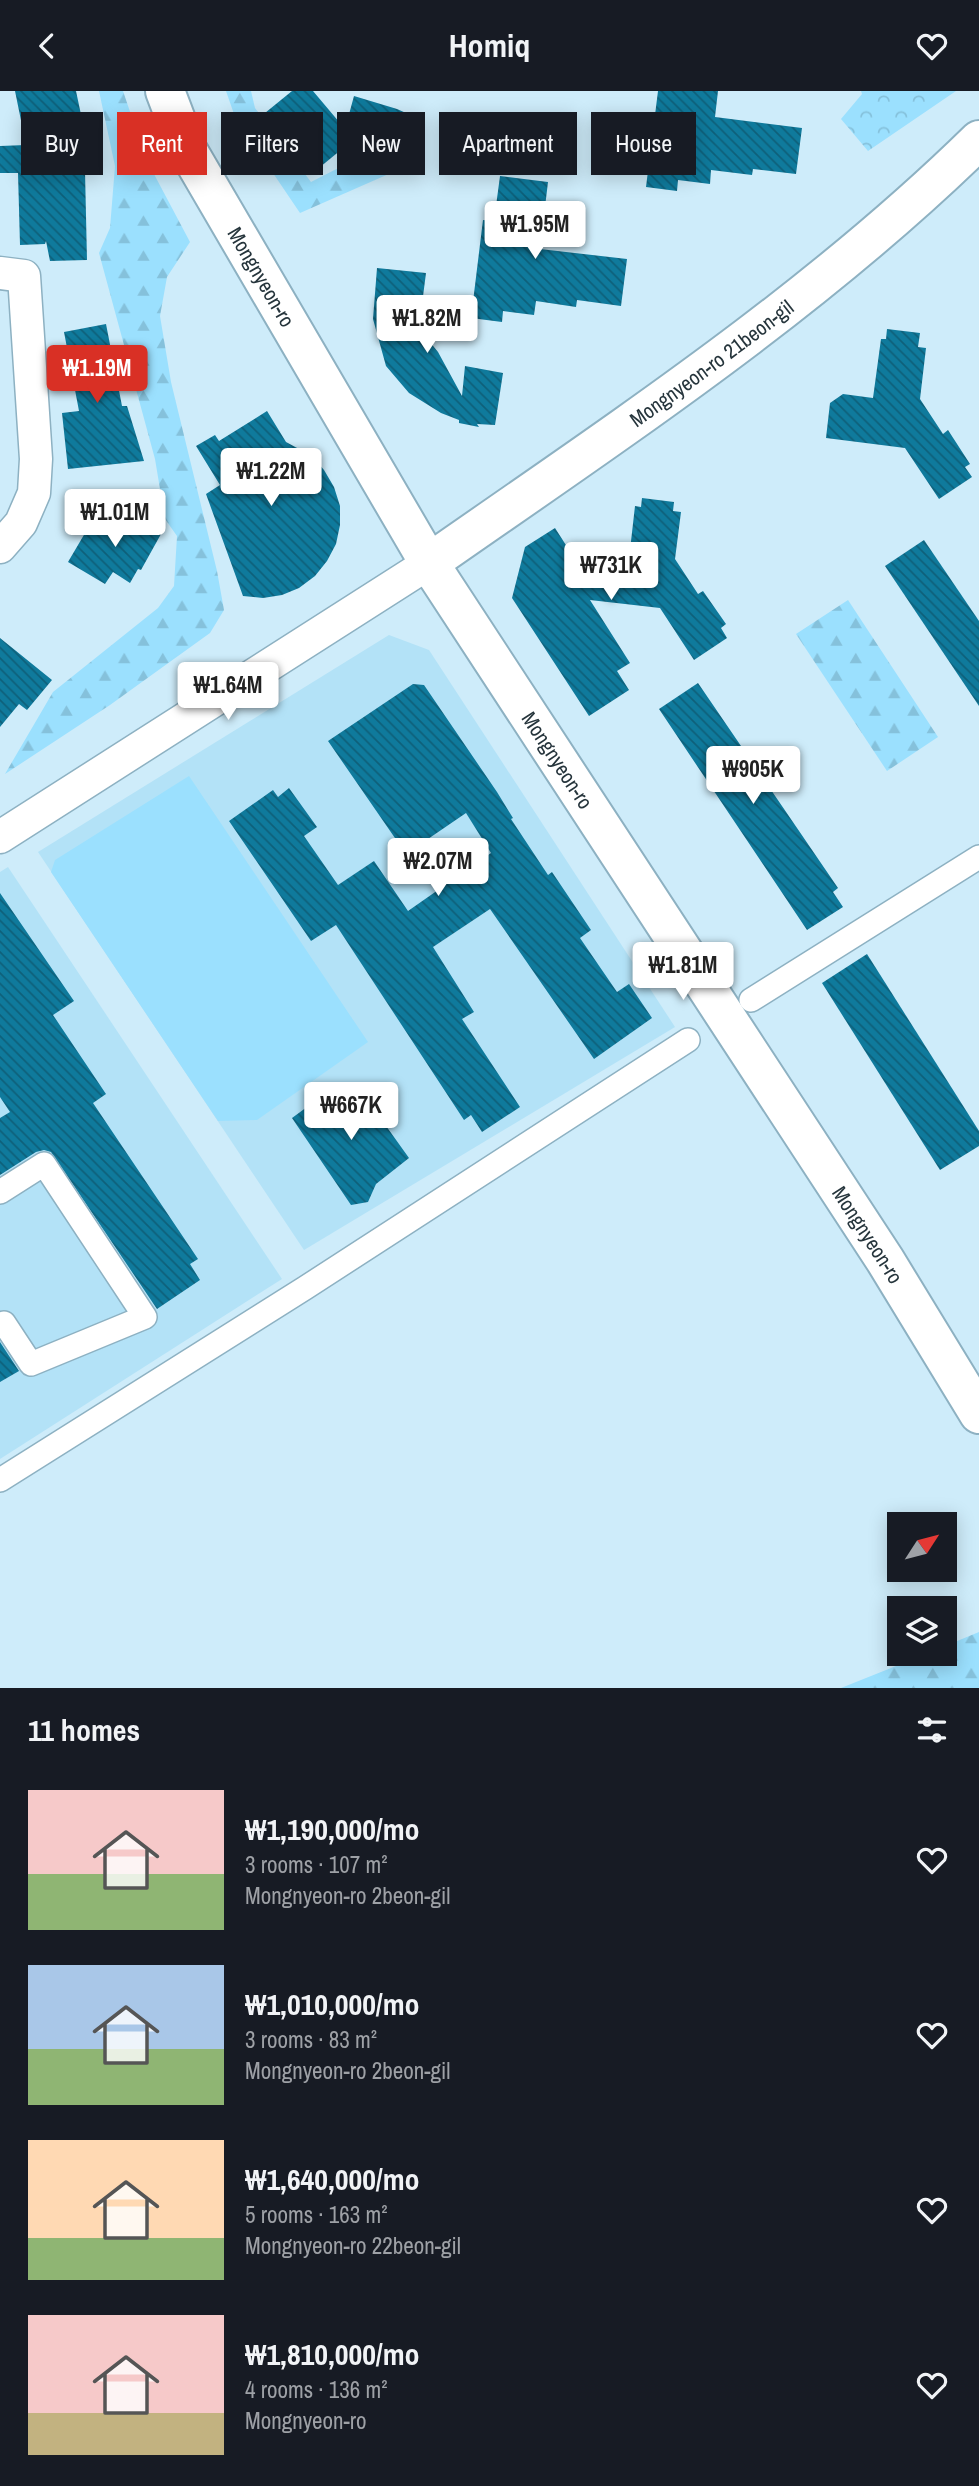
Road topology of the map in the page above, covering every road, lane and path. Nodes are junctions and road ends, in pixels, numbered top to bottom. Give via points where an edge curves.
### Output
1 (165, 91) edge
2 (979, 140) edge
3 (0, 273) edge
4 (0, 547) edge
5 (429, 563) junction
6 (0, 836) edge
7 (979, 857) edge
8 (751, 1000) dead end
9 (688, 1041) dead end
10 (0, 1192) edge
11 (0, 1326) edge
12 (979, 1414) edge
13 (0, 1480) edge

1 - 5 main road, Mongnyeon-ro via 187,149
2 - 5 main road, Mongnyeon-ro 21beon-gil via 925,193 783,309
3 - 4 street via 24,276 36,459 34,493 21,523
5 - 6 street
5 - 12 main road, Mongnyeon-ro via 885,1259
7 - 8 street
9 - 13 street
10 - 11 street via 44,1164 145,1317 31,1364 4,1323

